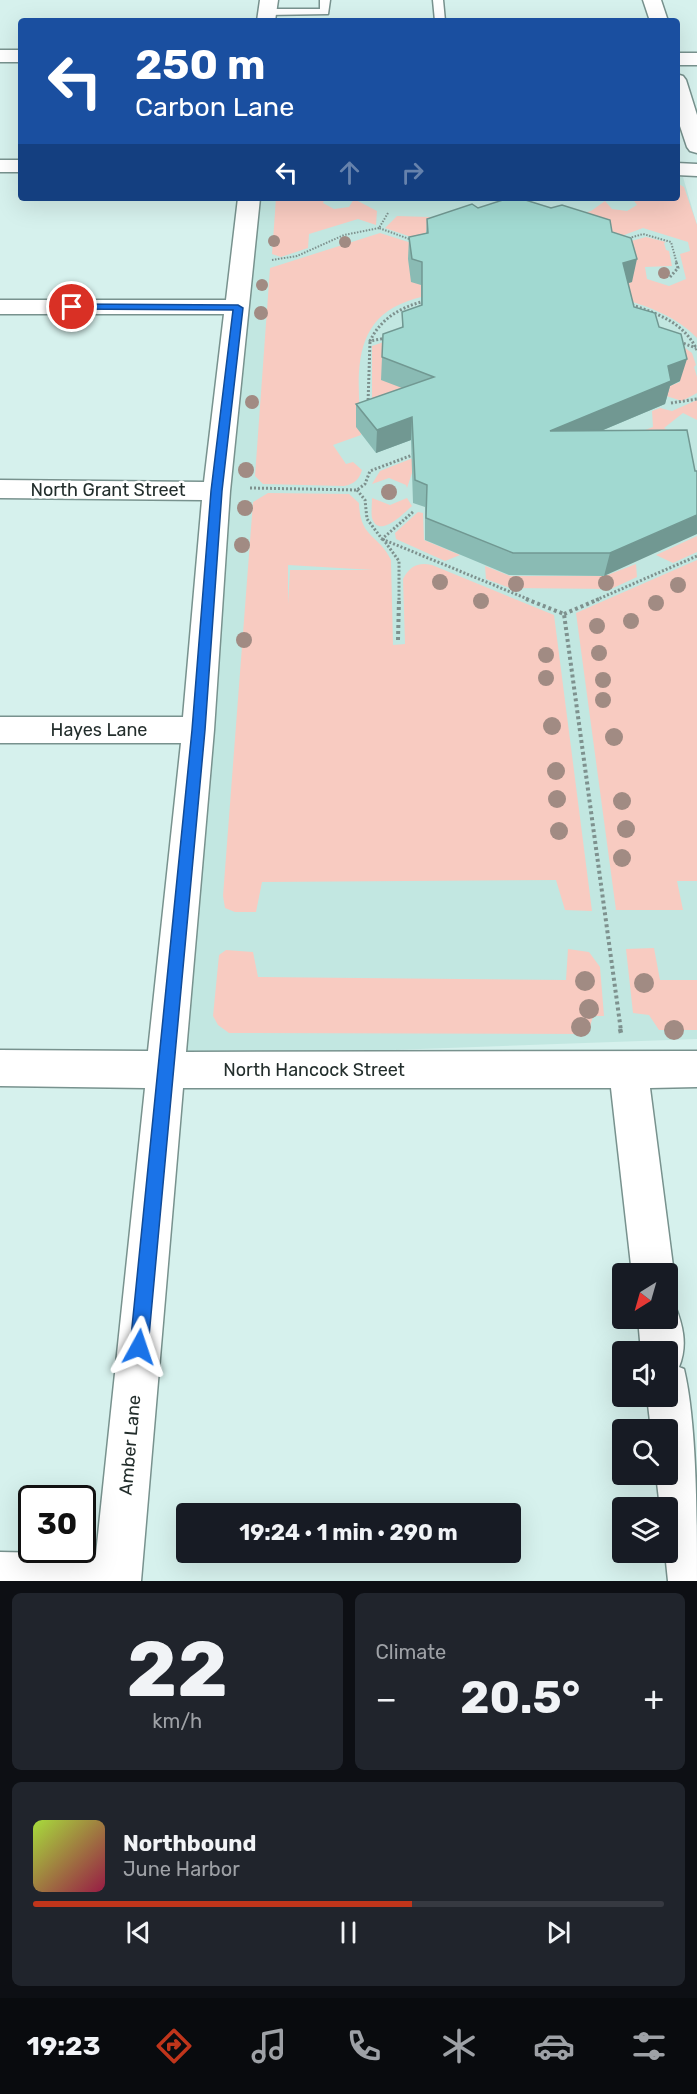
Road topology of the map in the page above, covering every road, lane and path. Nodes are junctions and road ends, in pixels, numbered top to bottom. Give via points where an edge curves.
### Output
1 (325, 0) edge
2 (438, 0) edge
3 (652, 0) edge
4 (267, 11) edge
5 (325, 16) edge
6 (440, 18) edge
7 (658, 18) edge
8 (0, 56) edge
9 (18, 56) edge
10 (680, 59) edge
11 (697, 59) edge
12 (680, 93) edge
13 (697, 147) edge
14 (0, 166) edge
15 (18, 166) edge
16 (680, 169) edge
17 (697, 170) edge
18 (249, 201) edge
19 (388, 213) dead end
20 (379, 228) junction
21 (624, 239) edge
22 (422, 244) edge
23 (266, 261) dead end
24 (670, 277) dead end
25 (431, 301) edge
26 (627, 304) edge
27 (0, 307) edge
28 (238, 308) junction
29 (387, 337) edge
30 (370, 341) junction
31 (679, 341) edge
32 (697, 349) edge
33 (697, 399) edge
34 (670, 404) edge
35 (367, 410) edge
36 (425, 450) edge
37 (250, 488) dead end
38 (0, 489) edge
39 (357, 490) junction
40 (216, 491) junction
41 (414, 511) dead end
42 (382, 539) junction
43 (697, 556) edge
44 (564, 614) junction
45 (398, 640) dead end
46 (0, 730) edge
47 (198, 730) junction
48 (625, 1054) junction
49 (0, 1068) edge
50 (697, 1069) edge
51 (166, 1070) junction
52 (652, 1263) edge
53 (671, 1407) edge
54 (0, 1576) edge
55 (117, 1580) edge
56 (692, 1581) edge

1 - 5 lane
2 - 6 lane
3 - 7 street
4 - 5 lane
8 - 9 street
10 - 11 street
12 - 13 street
14 - 15 street
16 - 17 street
18 - 28 street, Amber Lane
19 - 20 path
20 - 22 path
20 - 23 path via 335,237 314,251
21 - 24 path via 643,234 671,242 678,268
25 - 30 path via 394,312 374,330
26 - 32 path via 676,324
27 - 28 street
28 - 40 street, Amber Lane
29 - 30 path
30 - 35 path
31 - 32 path
33 - 34 path
36 - 39 path via 370,471 365,484
37 - 39 path
38 - 40 street, North Grant Street
39 - 42 path via 365,500 367,519
40 - 47 street, Amber Lane
41 - 42 path
42 - 44 path
42 - 45 path via 399,561
43 - 44 path
44 - 48 path
46 - 47 street, Hayes Lane
47 - 51 street, Amber Lane
48 - 50 street, North Hancock Street
48 - 51 street, North Hancock Street
48 - 52 street
49 - 51 street, North Hancock Street
51 - 55 street, Amber Lane
53 - 56 street
54 - 55 street

